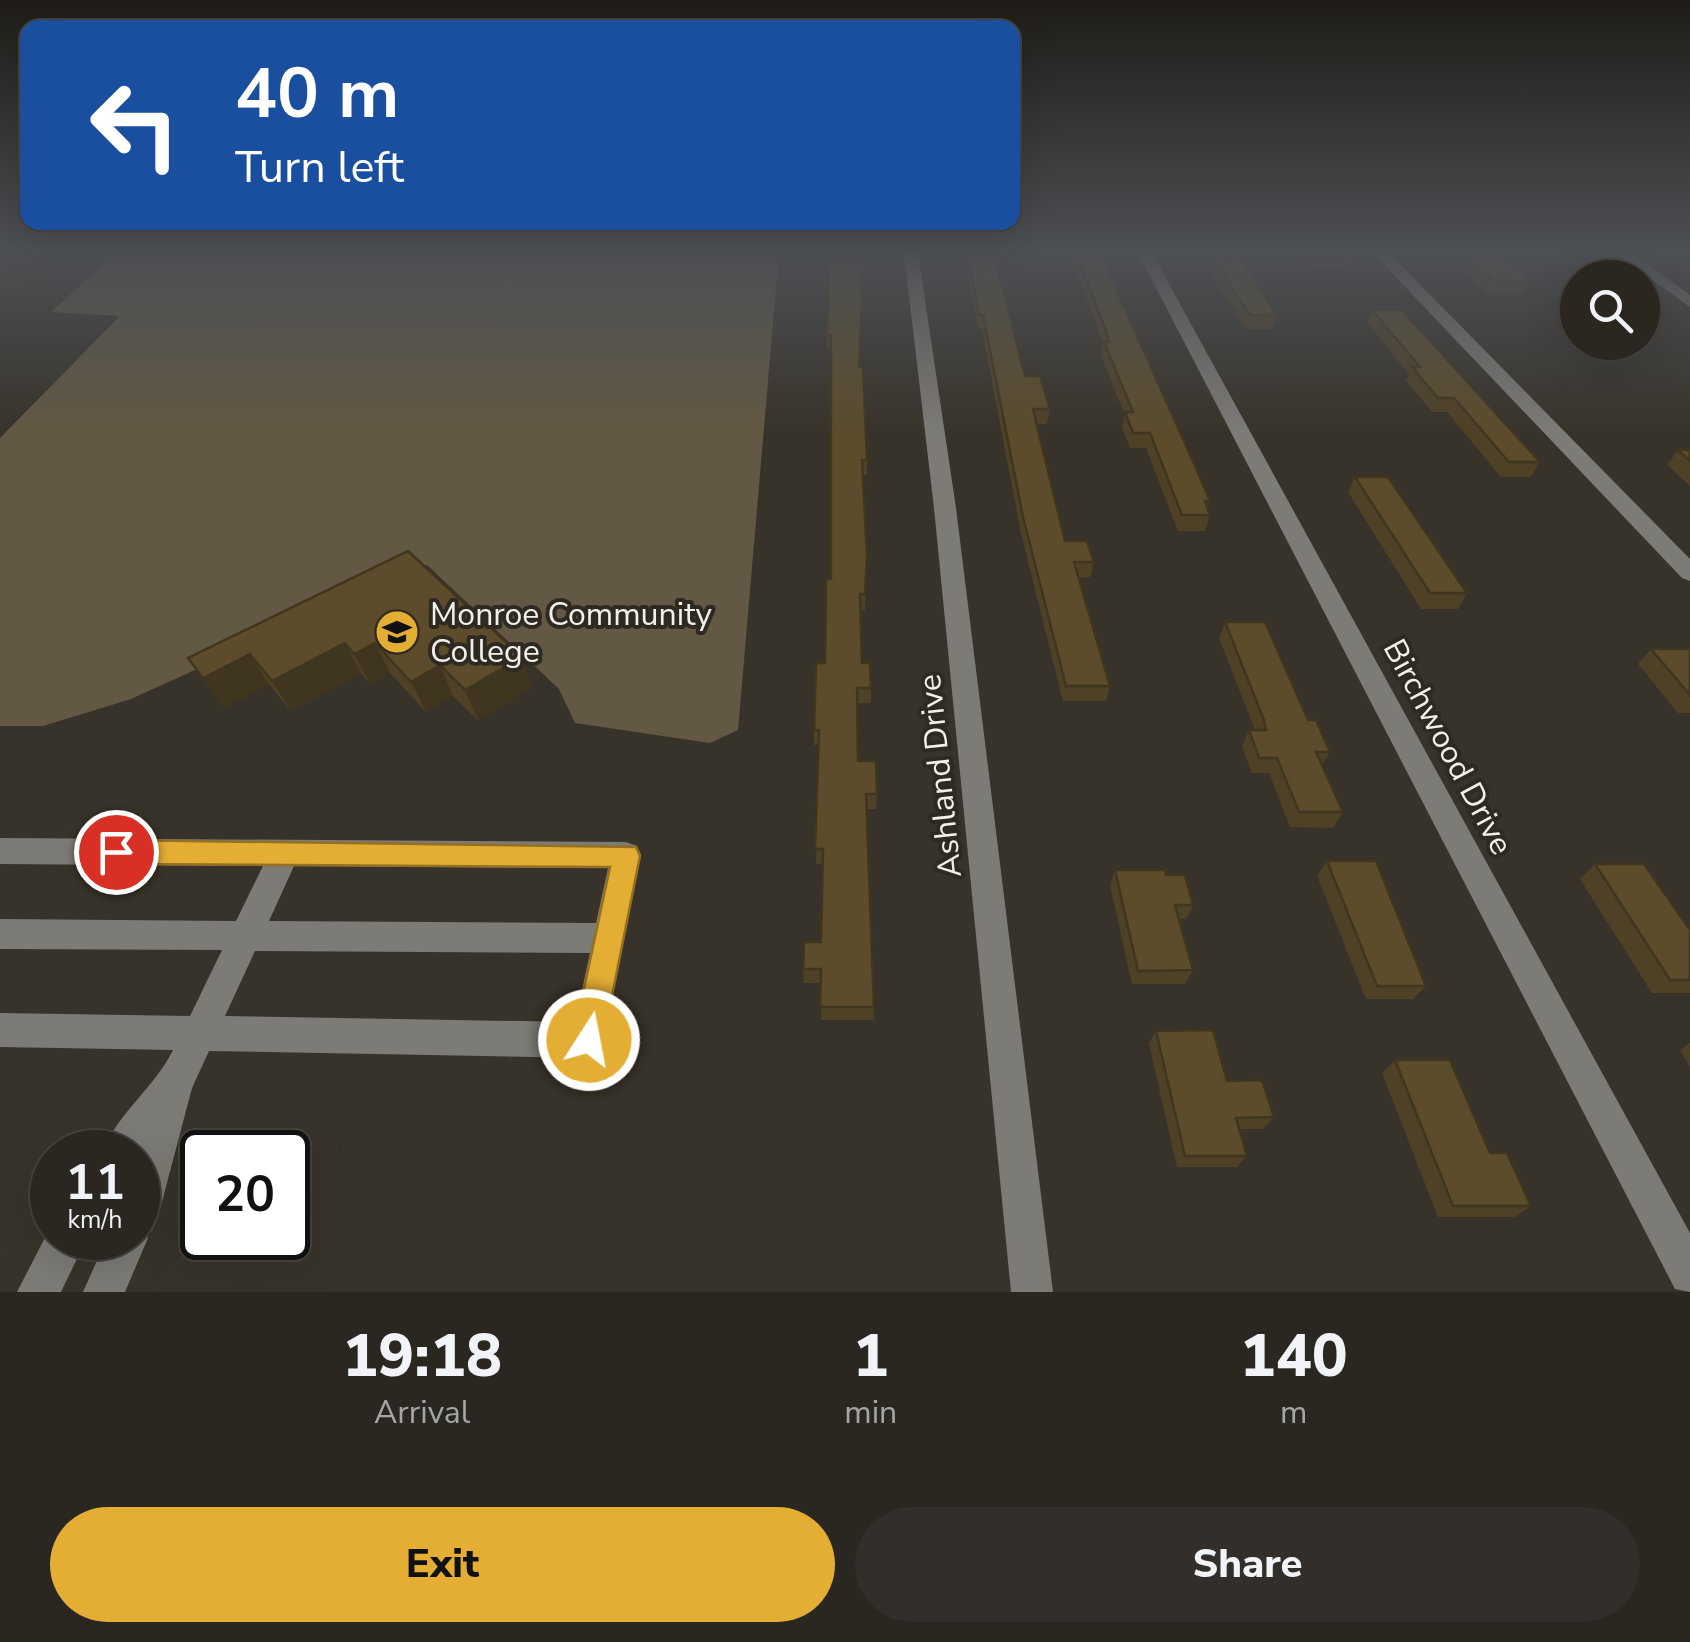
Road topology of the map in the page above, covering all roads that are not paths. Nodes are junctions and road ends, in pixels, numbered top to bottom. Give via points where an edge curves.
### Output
1 (919, 313) edge
2 (1177, 313) edge
3 (1438, 313) edge
4 (1690, 573) edge
5 (0, 851) edge
6 (285, 852) junction
7 (0, 934) edge
8 (248, 934) junction
9 (610, 938) junction
10 (0, 1030) edge
11 (200, 1031) junction
12 (174, 1085) junction
13 (138, 1130) edge
14 (160, 1136) edge
15 (55, 1260) edge
16 (118, 1260) edge
17 (1690, 1274) edge
18 (38, 1292) edge
19 (104, 1292) edge
20 (1032, 1292) edge

1 - 20 street, Ashland Drive
2 - 17 street, Birchwood Drive
3 - 4 street
5 - 6 street
6 - 8 street
6 - 9 street via 626,856
7 - 8 street
8 - 9 street
8 - 11 street
9 - 11 street via 589,1040
10 - 11 street
11 - 12 street
12 - 13 street
12 - 14 street
15 - 18 street
16 - 19 street

